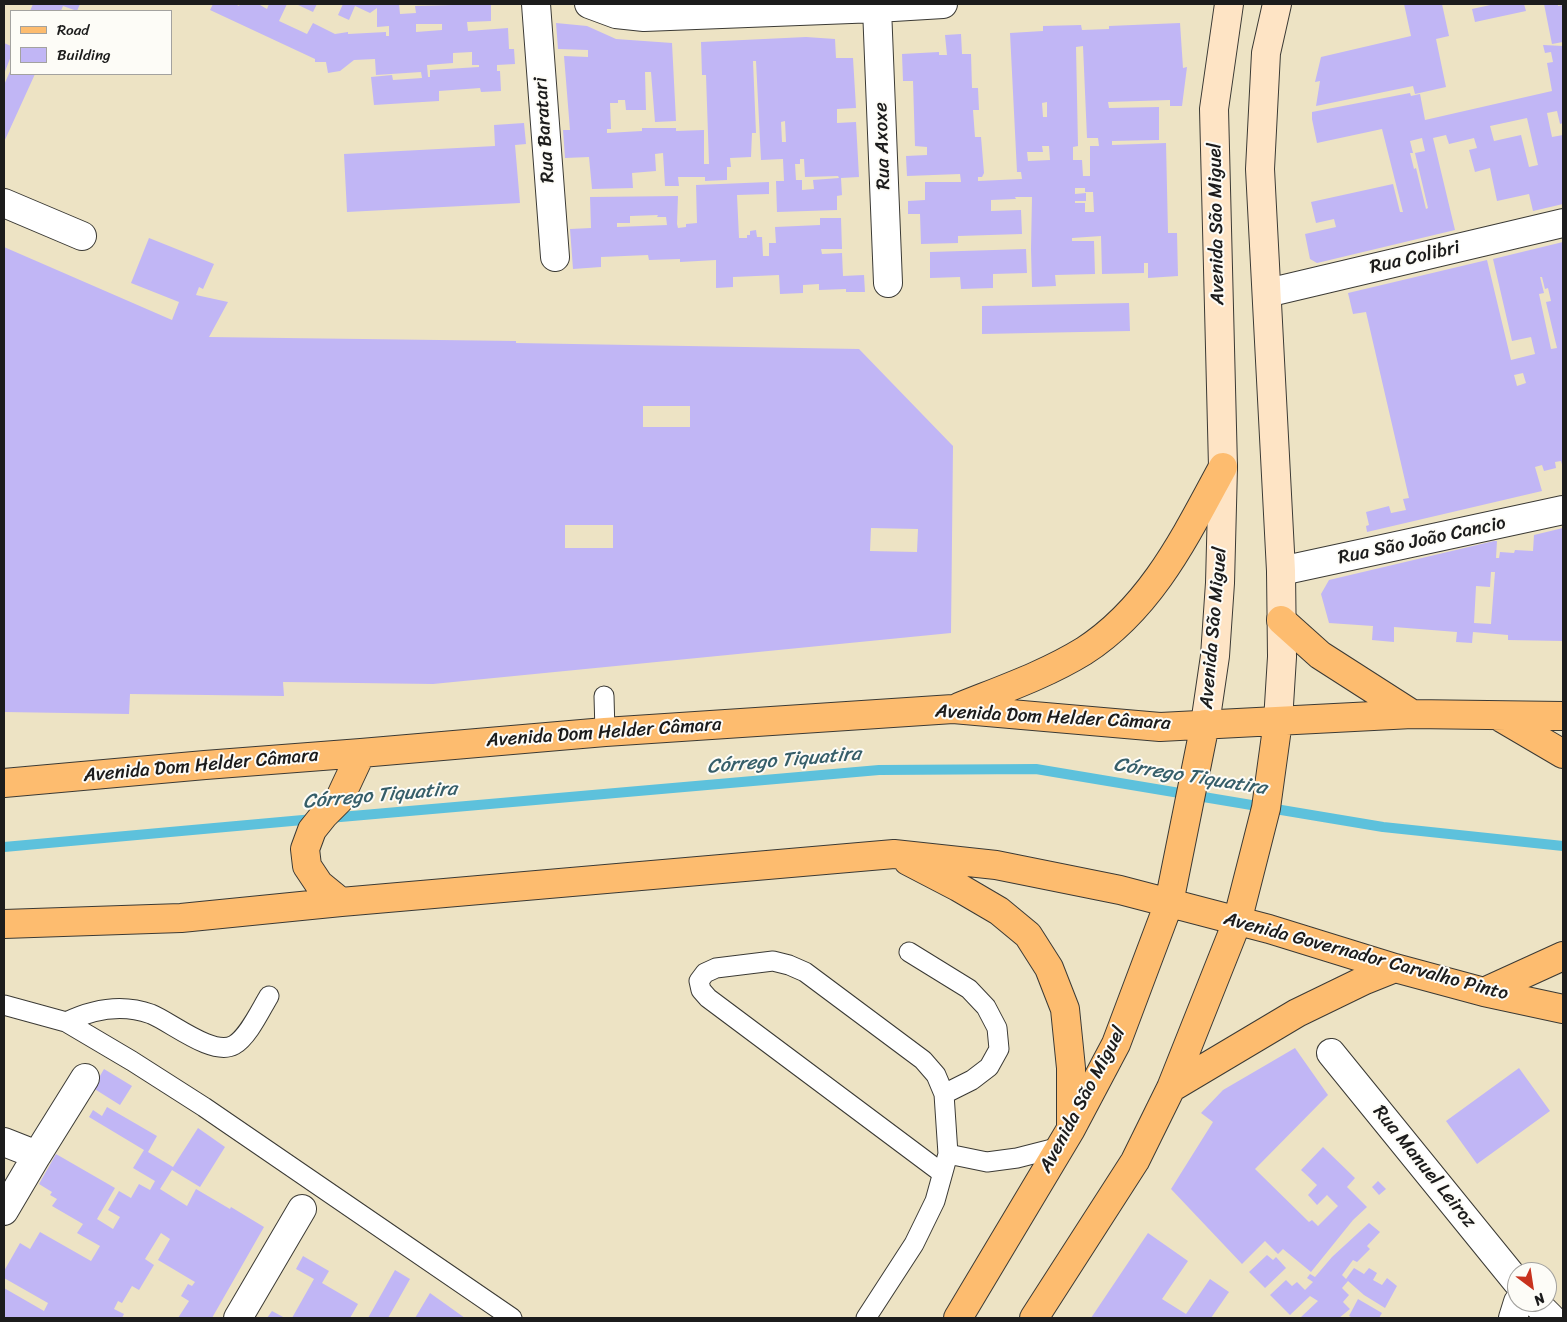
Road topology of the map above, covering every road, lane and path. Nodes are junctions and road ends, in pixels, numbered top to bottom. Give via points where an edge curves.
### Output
1 (536, 4) edge
2 (589, 4) edge
3 (943, 4) edge
4 (1229, 4) edge
5 (1278, 4) edge
6 (877, 8) junction
7 (4, 203) edge
8 (1563, 223) edge
9 (82, 236) dead end
10 (555, 257) dead end
11 (888, 283) dead end
12 (1267, 293) junction
13 (1223, 467) junction
14 (1563, 510) edge
15 (1281, 571) junction
16 (1281, 620) junction
17 (604, 696) dead end
18 (953, 709) junction
19 (1412, 714) junction
20 (1497, 715) junction
21 (1563, 716) edge
22 (1278, 721) junction
23 (1205, 724) junction
24 (605, 732) junction
25 (361, 753) junction
26 (1563, 754) edge
27 (4, 783) edge
28 (894, 854) junction
29 (341, 902) junction
30 (1169, 903) junction
31 (1237, 922) junction
32 (4, 924) edge
33 (909, 952) dead end
34 (1563, 956) edge
35 (1395, 968) junction
36 (1484, 992) junction
37 (269, 996) dead end
38 (4, 1005) edge
39 (1563, 1009) edge
40 (66, 1022) junction
41 (1330, 1053) dead end
42 (85, 1078) dead end
43 (1171, 1088) junction
44 (944, 1094) junction
45 (1066, 1138) junction
46 (4, 1142) edge
47 (948, 1154) junction
48 (36, 1155) junction
49 (942, 1173) junction
50 (302, 1209) dead end
51 (4, 1211) edge
52 (1507, 1270) edge
53 (238, 1318) edge
54 (512, 1318) edge
55 (866, 1318) edge
56 (958, 1318) edge
57 (1034, 1318) edge

1 - 10 street, Rua Baratari
2 - 6 street via 616,14 644,17
3 - 6 street
4 - 13 main road, Avenida São Miguel via 1214,109
5 - 12 main road via 1266,53 1260,169
6 - 11 street, Rua Axoxe
7 - 9 street
8 - 12 street, Rua Colibri
12 - 15 main road
13 - 18 main road via 1176,552 1154,585 1122,621 1085,650 1049,670
13 - 23 main road, Avenida São Miguel via 1215,656
14 - 15 street, Rua São João Cancio
15 - 16 main road
16 - 19 main road via 1320,654
16 - 22 main road
17 - 24 lane
18 - 23 main road, Avenida Dom Helder Câmara via 1160,727
18 - 24 main road, Avenida Dom Helder Câmara
19 - 20 main road
19 - 22 main road
20 - 21 main road
20 - 26 main road
22 - 23 main road
22 - 31 main road via 1267,797
23 - 30 main road, Avenida São Miguel
24 - 25 main road, Avenida Dom Helder Câmara
25 - 27 main road, Avenida Dom Helder Câmara
25 - 29 main road via 340,800 318,823 305,849 307,866 319,884
28 - 29 main road
28 - 30 main road via 996,865
28 - 45 main road via 999,911 1028,935 1049,968 1065,1009 1071,1068
29 - 32 main road via 181,918
30 - 31 main road, Avenida Governador Carvalho Pinto
30 - 45 main road, Avenida São Miguel via 1116,1044
31 - 35 main road, Avenida Governador Carvalho Pinto
31 - 43 main road
33 - 44 lane via 969,989 986,1007 997,1028 999,1049 989,1067
34 - 36 main road
35 - 36 main road, Avenida Governador Carvalho Pinto
35 - 43 main road via 1297,1013
36 - 39 main road, Avenida Governador Carvalho Pinto
37 - 40 lane via 243,1038 222,1049 210,1046 150,1014 134,1010 99,1009
38 - 40 lane
40 - 54 lane via 204,1107
41 - 52 street, Rua Manuel Leiroz
42 - 48 street
43 - 57 main road via 1135,1161
44 - 47 lane
44 - 49 lane via 936,1076 923,1060 805,972 773,961 716,968 705,973 699,981 708,998
45 - 47 lane via 1017,1158 986,1162
45 - 56 main road, Avenida São Miguel
46 - 48 street
47 - 49 lane
48 - 51 street
49 - 55 lane via 935,1201 914,1244
50 - 53 street

